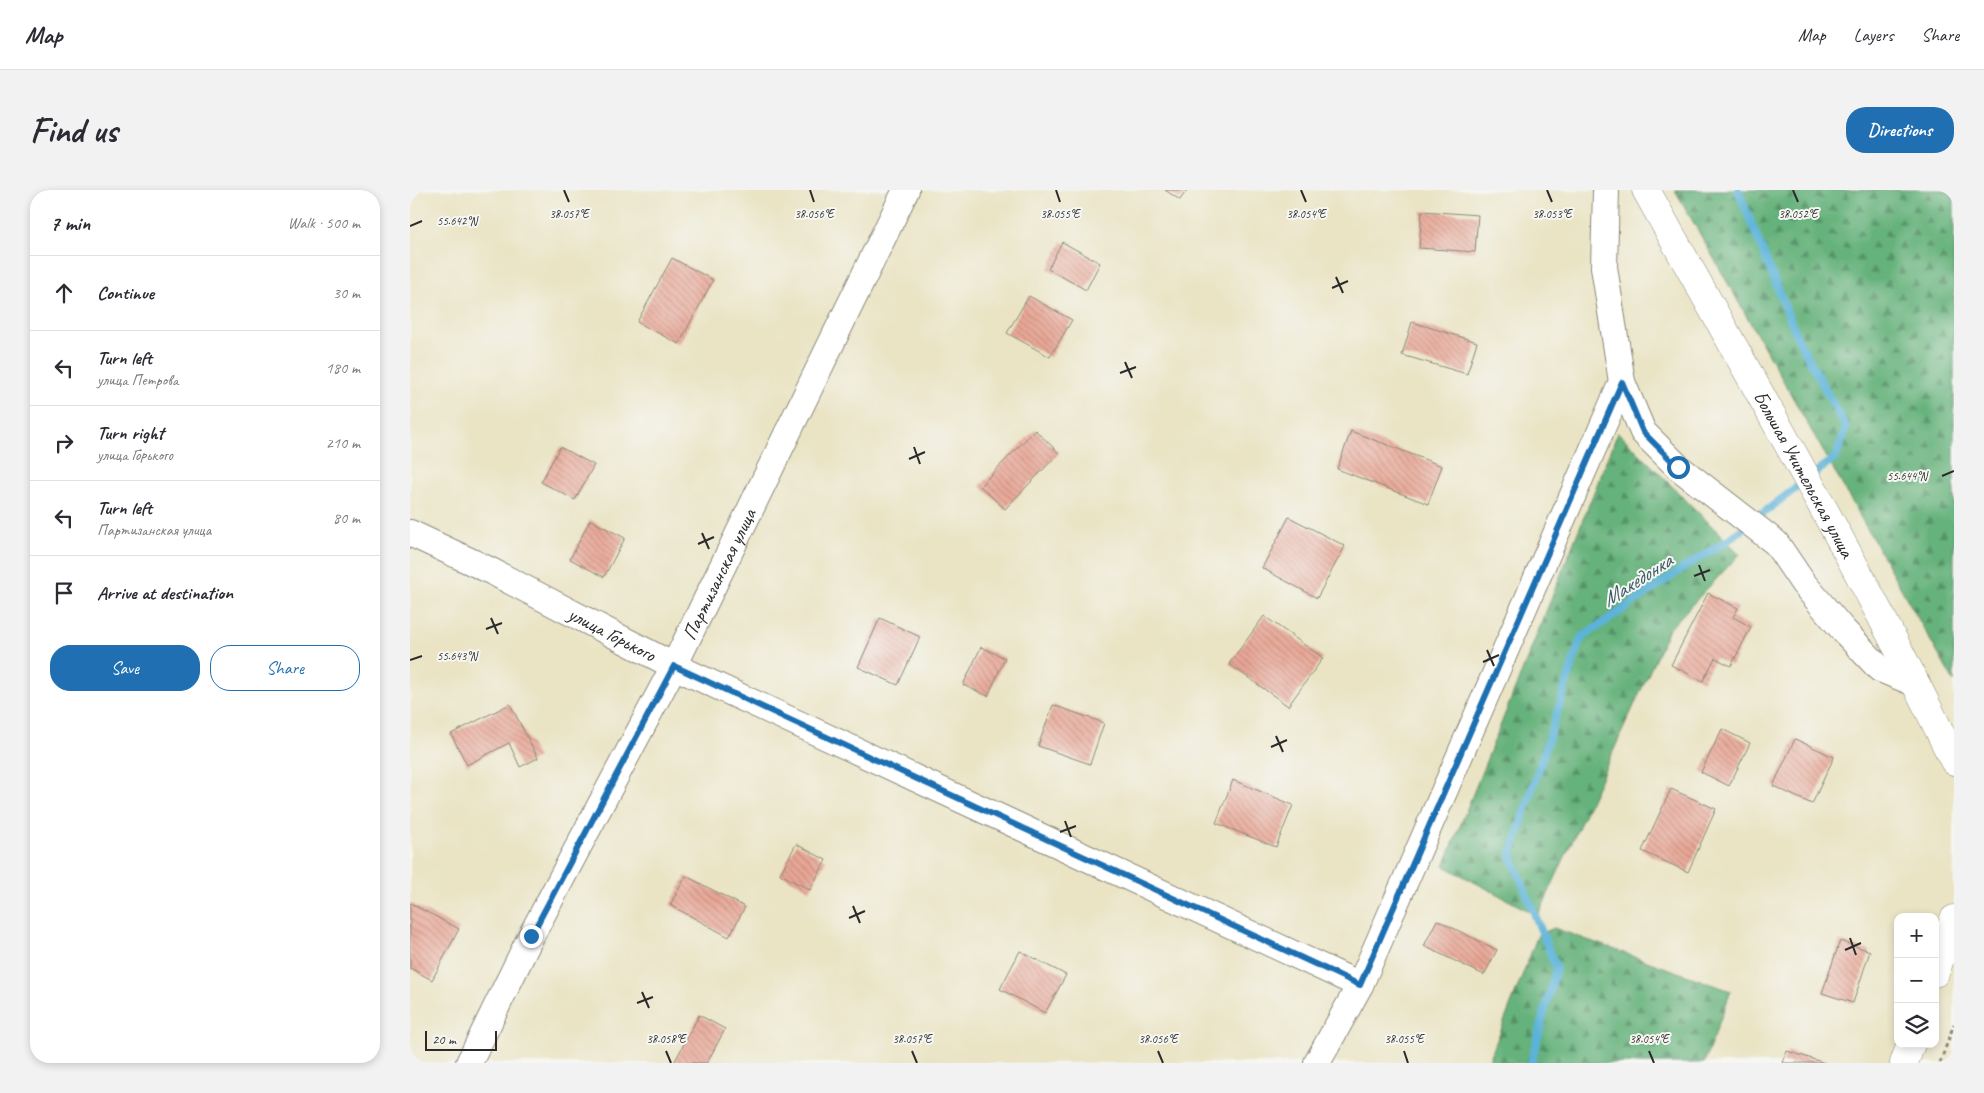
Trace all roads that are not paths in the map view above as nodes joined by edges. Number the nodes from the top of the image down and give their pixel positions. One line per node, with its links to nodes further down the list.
1 (906, 190): 6 (street, Партизанская улица)
2 (1606, 190): 4 (street)
3 (1646, 190): 7 (main road, Большая Учительская улица)
4 (1622, 382): 7 (street); 11 (street)
5 (410, 533): 6 (street, улица Горького)
6 (674, 666): 11 (street, улица Горького); 13 (street, Партизанская улица)
7 (1917, 684): 8 (main road, Большая Учительская улица)
8 (1954, 761)
9 (1954, 919): 10 (main road)
10 (1939, 962)
11 (1360, 985): 14 (street)
12 (1910, 1048): 15 (main road)
13 (469, 1063)
14 (1317, 1063)
15 (1904, 1063)

